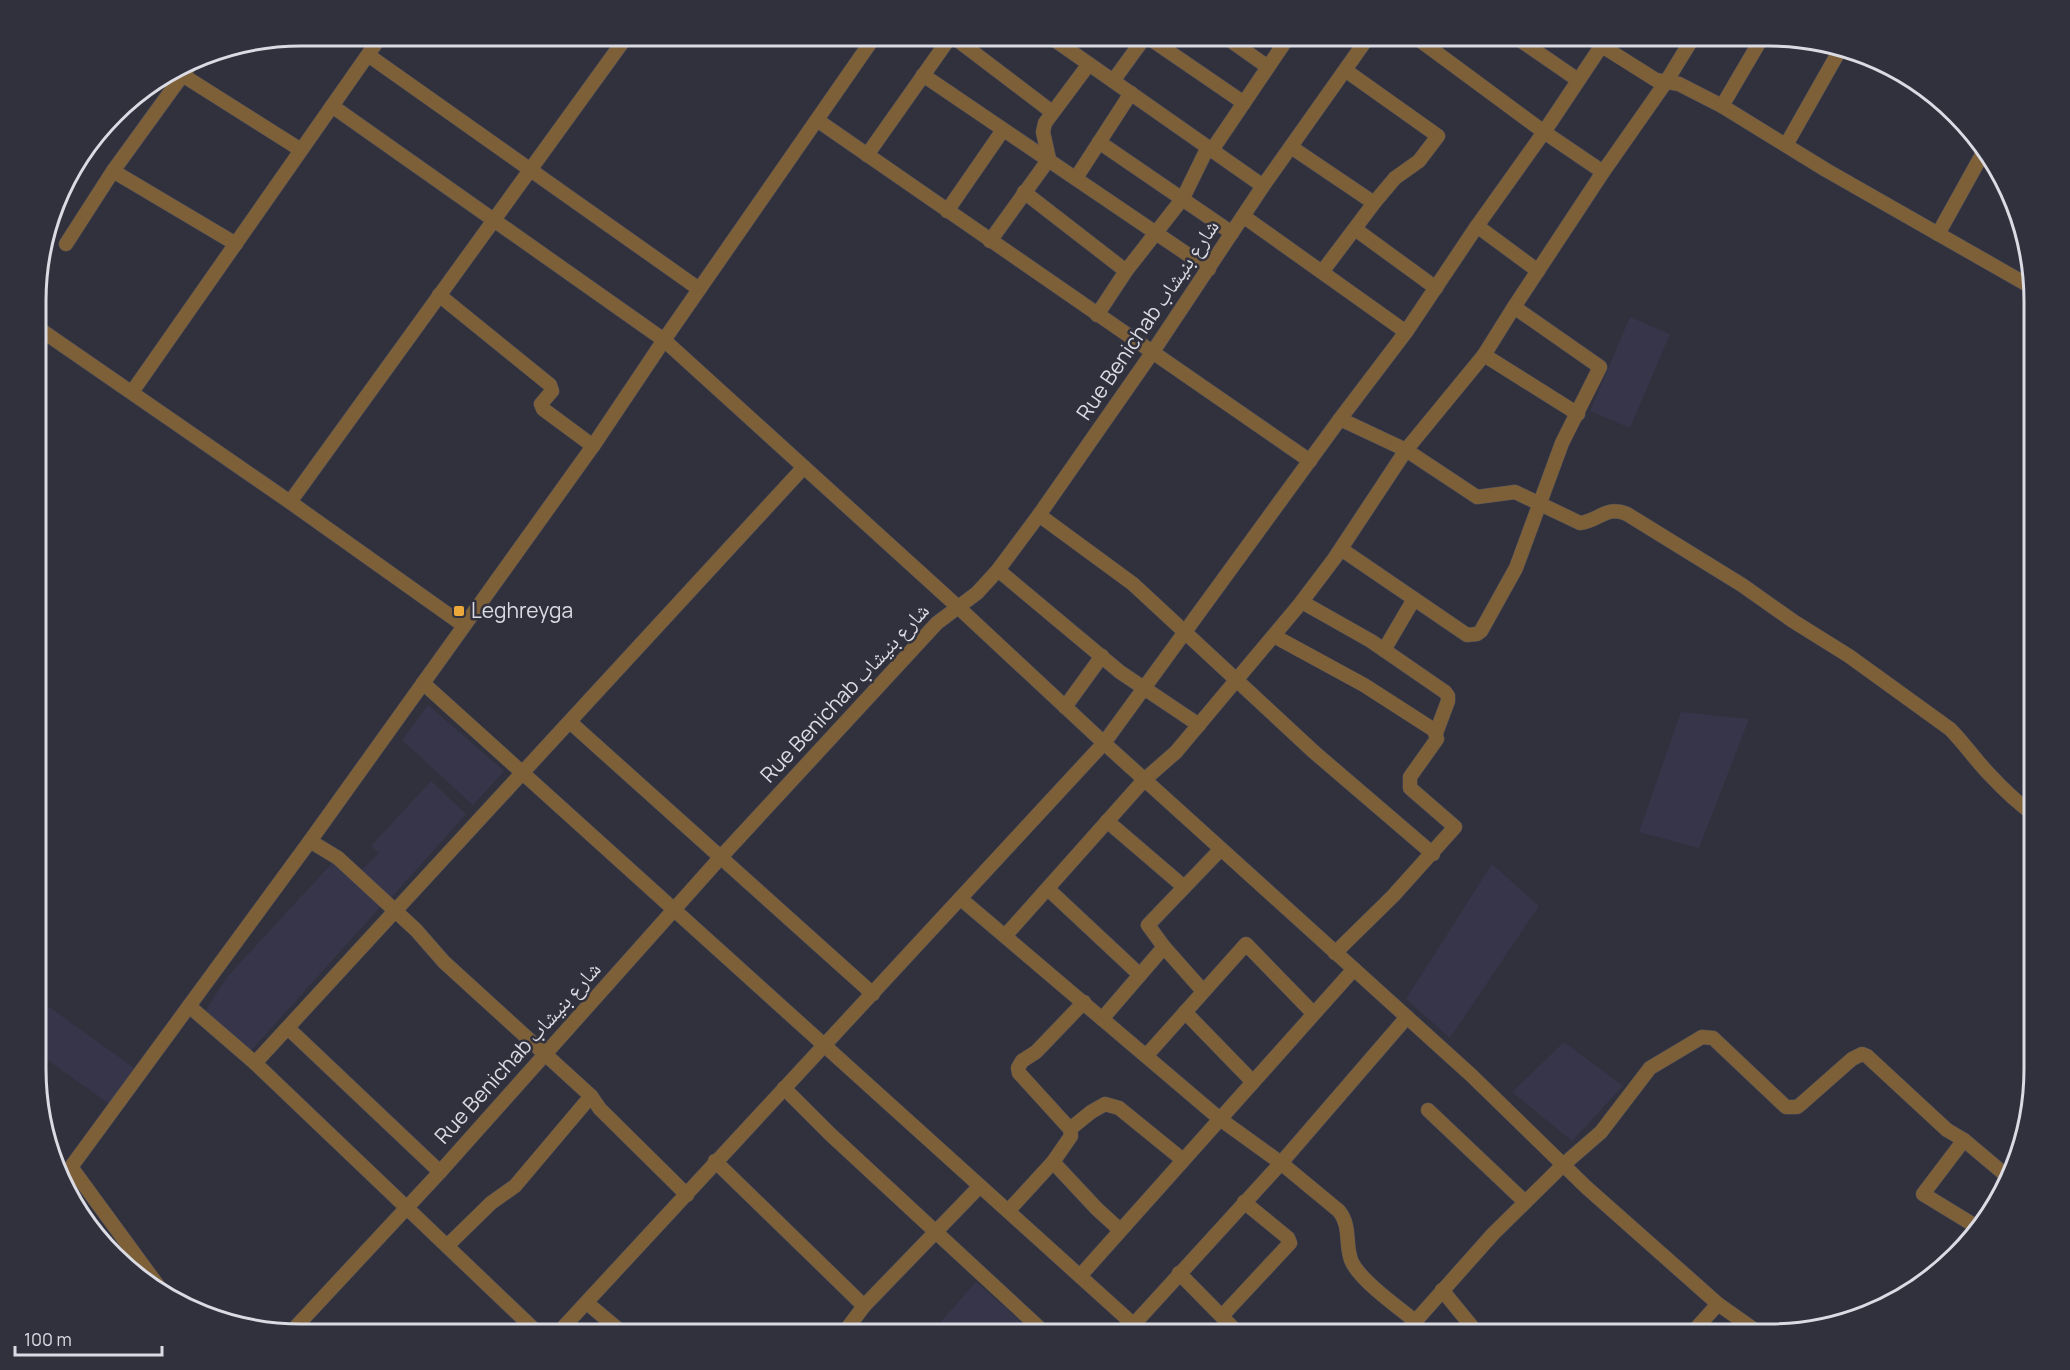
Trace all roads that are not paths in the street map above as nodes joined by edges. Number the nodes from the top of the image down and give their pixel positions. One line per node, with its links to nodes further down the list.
1 (374, 46): 18 (street)
2 (620, 46): 45 (street)
3 (868, 46): 34 (street)
4 (944, 46): 23 (street)
5 (964, 46): 33 (street)
6 (1072, 46): 20 (street)
7 (1139, 46): 27 (street)
8 (1172, 46): 30 (street)
9 (1238, 46): 21 (street)
10 (1282, 46): 21 (street)
11 (1362, 46): 22 (street, Rue Benichab شارع بنيشاب)
12 (1428, 46): 36 (street)
13 (1529, 46): 25 (street)
14 (1602, 46): 25 (street)
15 (1611, 46): 28 (street)
16 (1688, 46): 28 (street)
17 (1757, 46): 32 (street)
18 (368, 55): 31 (street); 45 (street)
19 (1837, 56): 38 (street)
20 (1089, 64): 27 (street); 33 (street)
21 (1268, 67): 30 (street)
22 (1345, 70): 39 (street, Rue Benichab شارع بنيشاب); 52 (street)
23 (923, 75): 35 (street); 42 (street)
24 (184, 76): 41 (street)
25 (1578, 80): 36 (street)
26 (173, 81): 46 (street)
27 (1113, 81): 29 (street)
28 (1666, 82): 32 (street); 47 (street)
29 (1131, 93): 37 (street); 40 (street)
30 (1244, 103): 40 (street)
31 (332, 106): 41 (street); 55 (street)
32 (1722, 106): 38 (street)
33 (1052, 112): 43 (street)
34 (817, 120): 42 (street); 70 (street)
35 (1003, 130): 43 (street); 53 (street)
36 (1544, 132): 47 (street); 56 (street)
37 (1099, 142): 48 (street); 51 (street)
38 (1786, 145): 60 (street)
39 (1291, 147): 49 (street, Rue Benichab شارع بنيشاب); 52 (street)
40 (1210, 149): 49 (street); 51 (street)
41 (302, 150): 63 (street)
42 (867, 155): 53 (street)
43 (1049, 159): 48 (street); 50 (street)
44 (1980, 159): 60 (street)
45 (531, 168): 55 (street); 70 (street)
46 (113, 171): 62 (street); 63 (street)
47 (1603, 172): 66 (street)
48 (1076, 178): 58 (street)
49 (1263, 186): 54 (street, Rue Benichab شارع بنيشاب)
50 (1024, 192): 61 (street); 65 (street)
51 (1183, 198): 58 (street); 59 (street)
52 (1374, 204): 57 (street)
53 (947, 211): 61 (street)
54 (1243, 216): 59 (street, Rue Benichab شارع بنيشاب); 67 (street)
55 (493, 220): 71 (street); 76 (street)
56 (1478, 226): 66 (street); 69 (street)
57 (1354, 229): 67 (street); 69 (street)
58 (1156, 233): 64 (street); 65 (street)
59 (1232, 233): 64 (street, Rue Benichab شارع بنيشاب)
60 (1938, 234): 68 (street)
61 (990, 241): 73 (street)
62 (66, 244)
63 (236, 244): 79 (street)
64 (1209, 269): 77 (street, Rue Benichab شارع بنيشاب)
65 (1126, 271): 73 (street)
66 (1538, 271): 72 (street)
67 (1322, 272): 74 (street)
68 (2023, 282)
69 (1436, 288): 74 (street)
70 (699, 289): 76 (street)
71 (439, 296): 82 (street); 86 (street)
72 (1514, 307): 78 (street); 80 (street)
73 (1097, 315): 77 (street)
74 (1406, 332): 81 (street)
75 (46, 333): 79 (street)
76 (664, 340): 82 (street); 85 (street)
77 (1152, 353): 84 (street); 88 (street, Rue Benichab شارع بنيشاب)
78 (1484, 355): 80 (street); 83 (street)
79 (132, 392): 86 (street)
80 (1578, 414): 87 (street)
81 (1340, 419): 83 (street); 84 (street)
82 (593, 446): 94 (street)
83 (1406, 450): 87 (street); 89 (street)
84 (1310, 461): 95 (street)
85 (804, 467): 93 (street); 103 (street)
86 (290, 502): 94 (street)
87 (1539, 504): 91 (street); 109 (street)
88 (1039, 515): 90 (street, Rue Benichab شارع بنيشاب); 95 (street)
89 (1341, 549): 91 (street); 92 (street)
90 (998, 570): 93 (street, Rue Benichab شارع بنيشاب); 98 (street)
91 (1414, 599): 97 (street)
92 (1302, 602): 96 (street); 97 (street)
93 (958, 607): 102 (street); 114 (street, Rue Benichab شارع بنيشاب)
94 (463, 625): 100 (street)
95 (1184, 631): 99 (street); 101 (street)
96 (1274, 636): 99 (street); 105 (street)
97 (1384, 650): 105 (street)
98 (1102, 656): 101 (street); 102 (street)
99 (1236, 681): 104 (street); 113 (street)
100 (423, 683): 107 (street); 111 (street)
101 (1143, 687): 104 (street); 106 (street)
102 (1065, 706): 106 (street)
103 (570, 722): 107 (street); 114 (street)
104 (1199, 725): 108 (street)
105 (1436, 733): 113 (street)
106 (1104, 743): 108 (street); 117 (street)
107 (523, 773): 118 (street); 119 (street)
108 (1144, 780): 110 (street); 112 (street)
109 (2024, 807)
110 (1107, 821): 115 (street); 116 (street)
111 (310, 841): 119 (street); 128 (street)
112 (1221, 849): 115 (street); 122 (street)
113 (1433, 854): 122 (street)
114 (720, 858): 118 (street, Rue Benichab شارع بنيشاب); 126 (street)
115 (1184, 887): 121 (street)
116 (1048, 889): 120 (street); 124 (street)
117 (961, 898): 120 (street); 126 (street)
118 (674, 910): 134 (street); 135 (street, Rue Benichab شارع بنيشاب)
119 (394, 912): 133 (street); 135 (street)
120 (1005, 936): 127 (street)
121 (1164, 947): 124 (street); 125 (street)
122 (1335, 953): 123 (street)
123 (1354, 969): 130 (street); 131 (street)
124 (1140, 975): 132 (street)
125 (1203, 991): 129 (street); 130 (street)
126 (873, 994): 134 (street)
127 (1084, 1002): 132 (street); 143 (street)
128 (189, 1006): 137 (street); 162 (street)
129 (1185, 1012): 136 (street); 138 (street)
130 (1313, 1013): 138 (street)
131 (1407, 1017): 148 (street); 149 (street)
132 (1102, 1019): 136 (street)
133 (289, 1029): 137 (street); 150 (street)
134 (825, 1046): 139 (street); 152 (street)
135 (545, 1054): 140 (street); 150 (street, Rue Benichab شارع بنيشاب)
136 (1146, 1056): 142 (street)
137 (255, 1064): 156 (street)
138 (1252, 1082): 142 (street)
139 (784, 1088): 146 (street); 160 (street)
140 (591, 1096): 153 (street); 161 (street)
141 (1428, 1110): 155 (street)
142 (1220, 1119): 145 (street); 148 (street)
143 (1070, 1128): 145 (street); 147 (street)
144 (1964, 1140): 149 (street); 151 (street); 158 (street)
145 (1183, 1160): 159 (street)
146 (715, 1161): 153 (street); 168 (street)
147 (1053, 1162): 157 (street); 159 (street)
148 (1281, 1163): 154 (street); 170 (street)
149 (1563, 1166): 155 (street); 167 (street)
150 (440, 1172): 156 (street, Rue Benichab شارع بنيشاب)
151 (2001, 1172)
152 (980, 1186): 157 (street); 160 (street)
153 (687, 1195): 166 (street)
154 (1244, 1202): 163 (street); 169 (street)
155 (1526, 1202): 165 (street)
156 (406, 1208): 161 (street); 171 (street, Rue Benichab شارع بنيشاب)
157 (1008, 1211): 164 (street)
158 (1971, 1224)
159 (1120, 1230): 164 (street)
160 (935, 1231): 168 (street); 176 (street)
161 (447, 1246): 172 (street)
162 (148, 1272)
163 (1179, 1273): 169 (street); 178 (street)
164 (1080, 1276): 177 (street)
165 (1442, 1290): 170 (street); 181 (street)
166 (587, 1304): 173 (street); 174 (street)
167 (1718, 1304): 182 (street); 183 (street)
168 (864, 1306): 175 (street)
169 (1222, 1316): 179 (street)
170 (1415, 1321): 180 (street)
171 (299, 1324)
172 (529, 1324)
173 (567, 1324)
174 (612, 1324)
175 (852, 1324)
176 (1035, 1324)
177 (1124, 1324)
178 (1133, 1324)
179 (1230, 1324)
180 (1412, 1324)
181 (1470, 1324)
182 (1701, 1324)
183 (1745, 1324)

